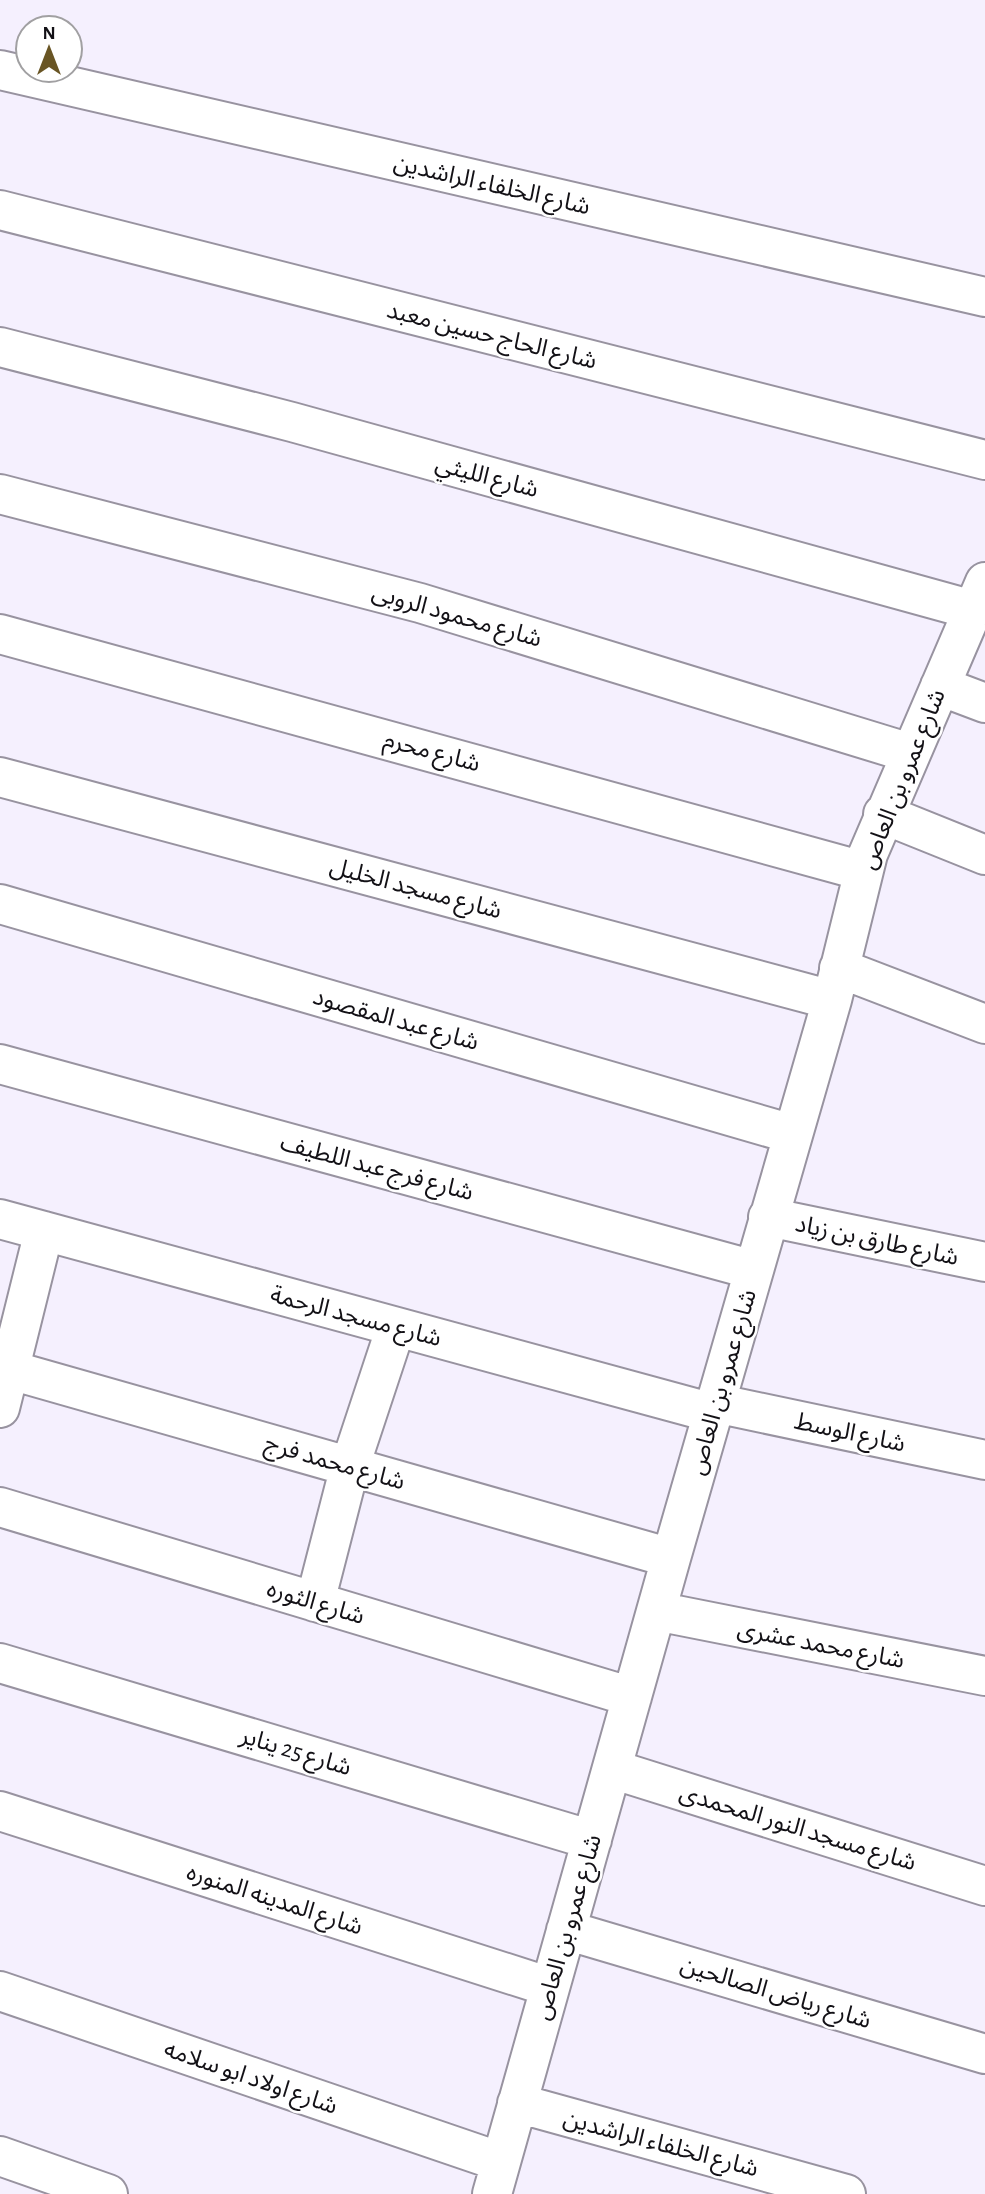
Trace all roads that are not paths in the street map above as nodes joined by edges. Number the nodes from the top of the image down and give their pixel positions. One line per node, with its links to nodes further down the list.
1 (0, 70): 3 (street, شارع الخلفاء الراشدين)
2 (0, 210): 5 (street, شارع الحاج حسين معبد)
3 (985, 297)
4 (0, 347): 7 (street, شارع الليثي)
5 (985, 460)
6 (0, 494): 11 (street, شارع محمود الروبى)
7 (979, 596): 9 (street, شارع عمرو بن العاص)
8 (0, 634): 15 (street, شارع محرم)
9 (940, 686): 10 (street); 11 (street, شارع عمرو بن العاص)
10 (985, 703)
11 (910, 754): 13 (street, شارع عمرو بن العاص)
12 (0, 777): 17 (street, شارع مسجد الخليل)
13 (883, 814): 14 (street); 15 (street, شارع عمرو بن العاص)
14 (985, 855)
15 (863, 871): 17 (street, شارع عمرو بن العاص)
16 (0, 904): 20 (street, شارع عبد المقصود)
17 (835, 984): 18 (street, شارع مسجد الخليل); 20 (street, شارع عمرو بن العاص)
18 (985, 1024)
19 (0, 1064): 25 (street, شارع فرج عبد اللطيف)
20 (793, 1134): 21 (street, شارع عمرو بن العاص)
21 (768, 1217): 24 (street, شارع طارق بن زياد); 25 (street, شارع عمرو بن العاص)
22 (0, 1219): 23 (street, شارع مسجد الرحمة)
23 (44, 1231): 26 (street, شارع مسجد الرحمة); 27 (street)
24 (985, 1262)
25 (754, 1270): 29 (street, شارع عمرو بن العاص)
26 (396, 1327): 29 (street, شارع مسجد الرحمة); 31 (street)
27 (5, 1368): 28 (street); 31 (street, شارع محمد فرج)
28 (0, 1408)
29 (714, 1408): 30 (street, شارع الوسط); 33 (street, شارع عمرو بن العاص)
30 (985, 1460)
31 (349, 1466): 33 (street, شارع محمد فرج); 34 (street)
32 (0, 1507): 34 (street, شارع الثوره)
33 (671, 1558): 35 (street, شارع عمرو بن العاص)
34 (315, 1602): 38 (street, شارع الثوره)
35 (656, 1611): 37 (street, شارع محمد عشرى); 38 (street, شارع عمرو بن العاص)
36 (0, 1663): 41 (street, شارع 25 يناير)
37 (985, 1676)
38 (632, 1697): 39 (street, شارع عمرو بن العاص)
39 (612, 1769): 41 (street, شارع عمرو بن العاص); 42 (street, شارع مسجد النور المحمدى)
40 (0, 1811): 44 (street, شارع المدينه المنوره)
41 (592, 1840): 43 (street, شارع عمرو بن العاص)
42 (985, 1886)
43 (566, 1930): 44 (street, شارع عمرو بن العاص); 46 (street, شارع رياض الصالحين)
44 (550, 1987): 47 (street, شارع عمرو بن العاص)
45 (0, 1991): 49 (street, شارع اولاد ابو سلامه)
46 (985, 2054)
47 (517, 2103): 49 (street, شارع عمرو بن العاص); 51 (street, شارع الخلفاء الراشدين)
48 (0, 2156): 50 (street)
49 (497, 2178)
50 (108, 2194)
51 (846, 2194)

